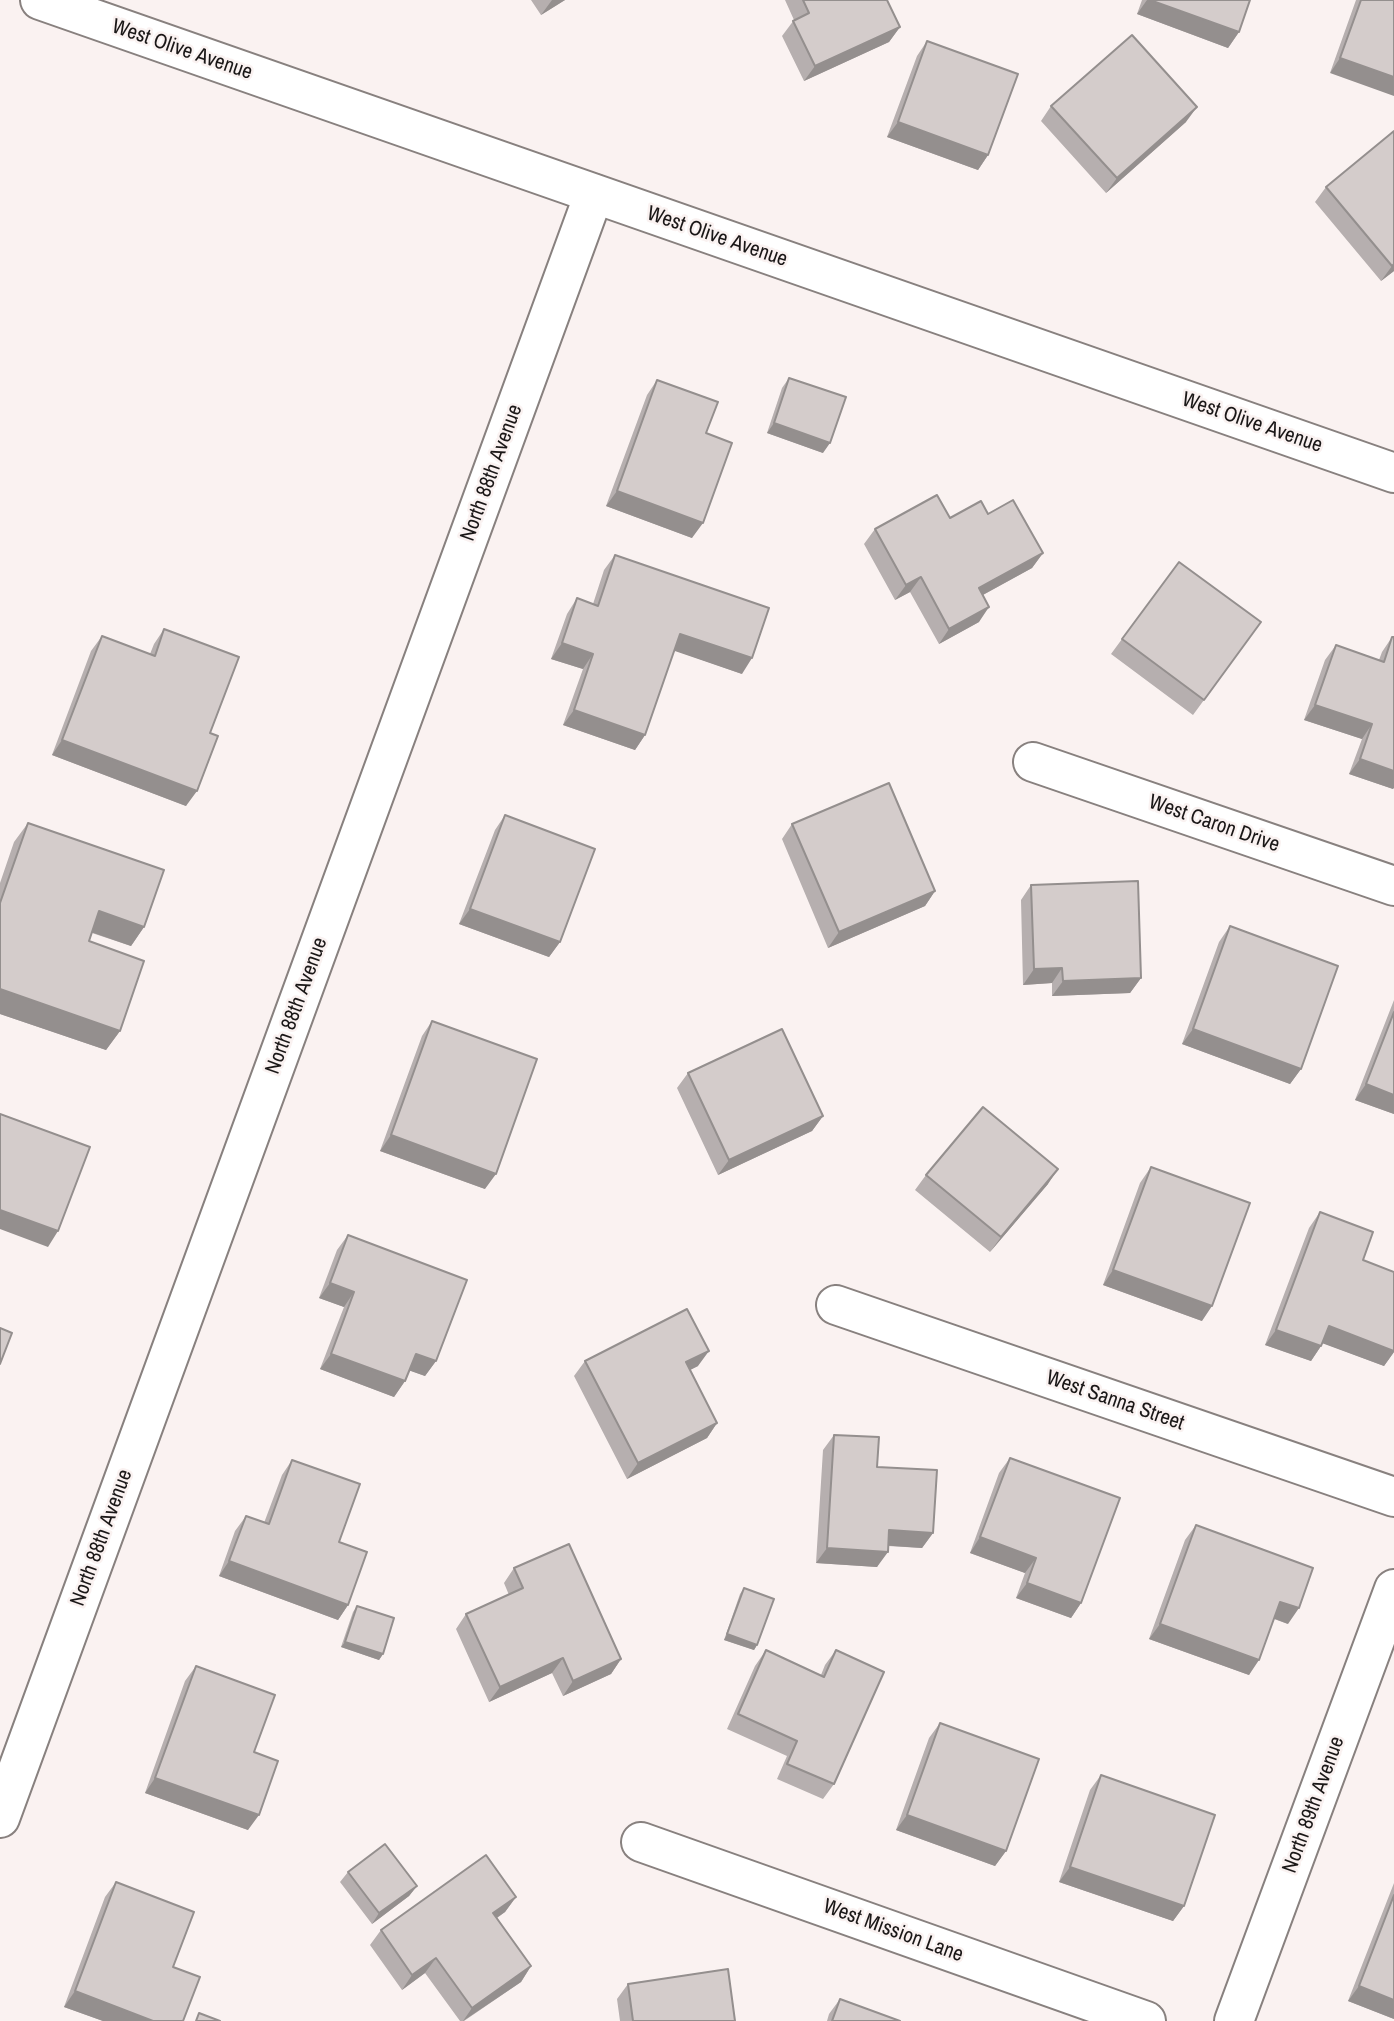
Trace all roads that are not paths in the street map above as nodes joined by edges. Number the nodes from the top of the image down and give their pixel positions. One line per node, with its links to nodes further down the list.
1 (40, 0): 2 (street, West Olive Avenue)
2 (594, 194): 3 (street, West Olive Avenue); 9 (street, North 88th Avenue)
3 (1394, 472)
4 (1033, 762): 5 (street, West Caron Drive)
5 (1394, 886)
6 (836, 1306): 7 (street, West Sanna Street)
7 (1394, 1497)
8 (1394, 1589): 12 (street, North 89th Avenue)
9 (0, 1818)
10 (641, 1842): 11 (street, West Mission Lane)
11 (1146, 2021)
12 (1234, 2021)

